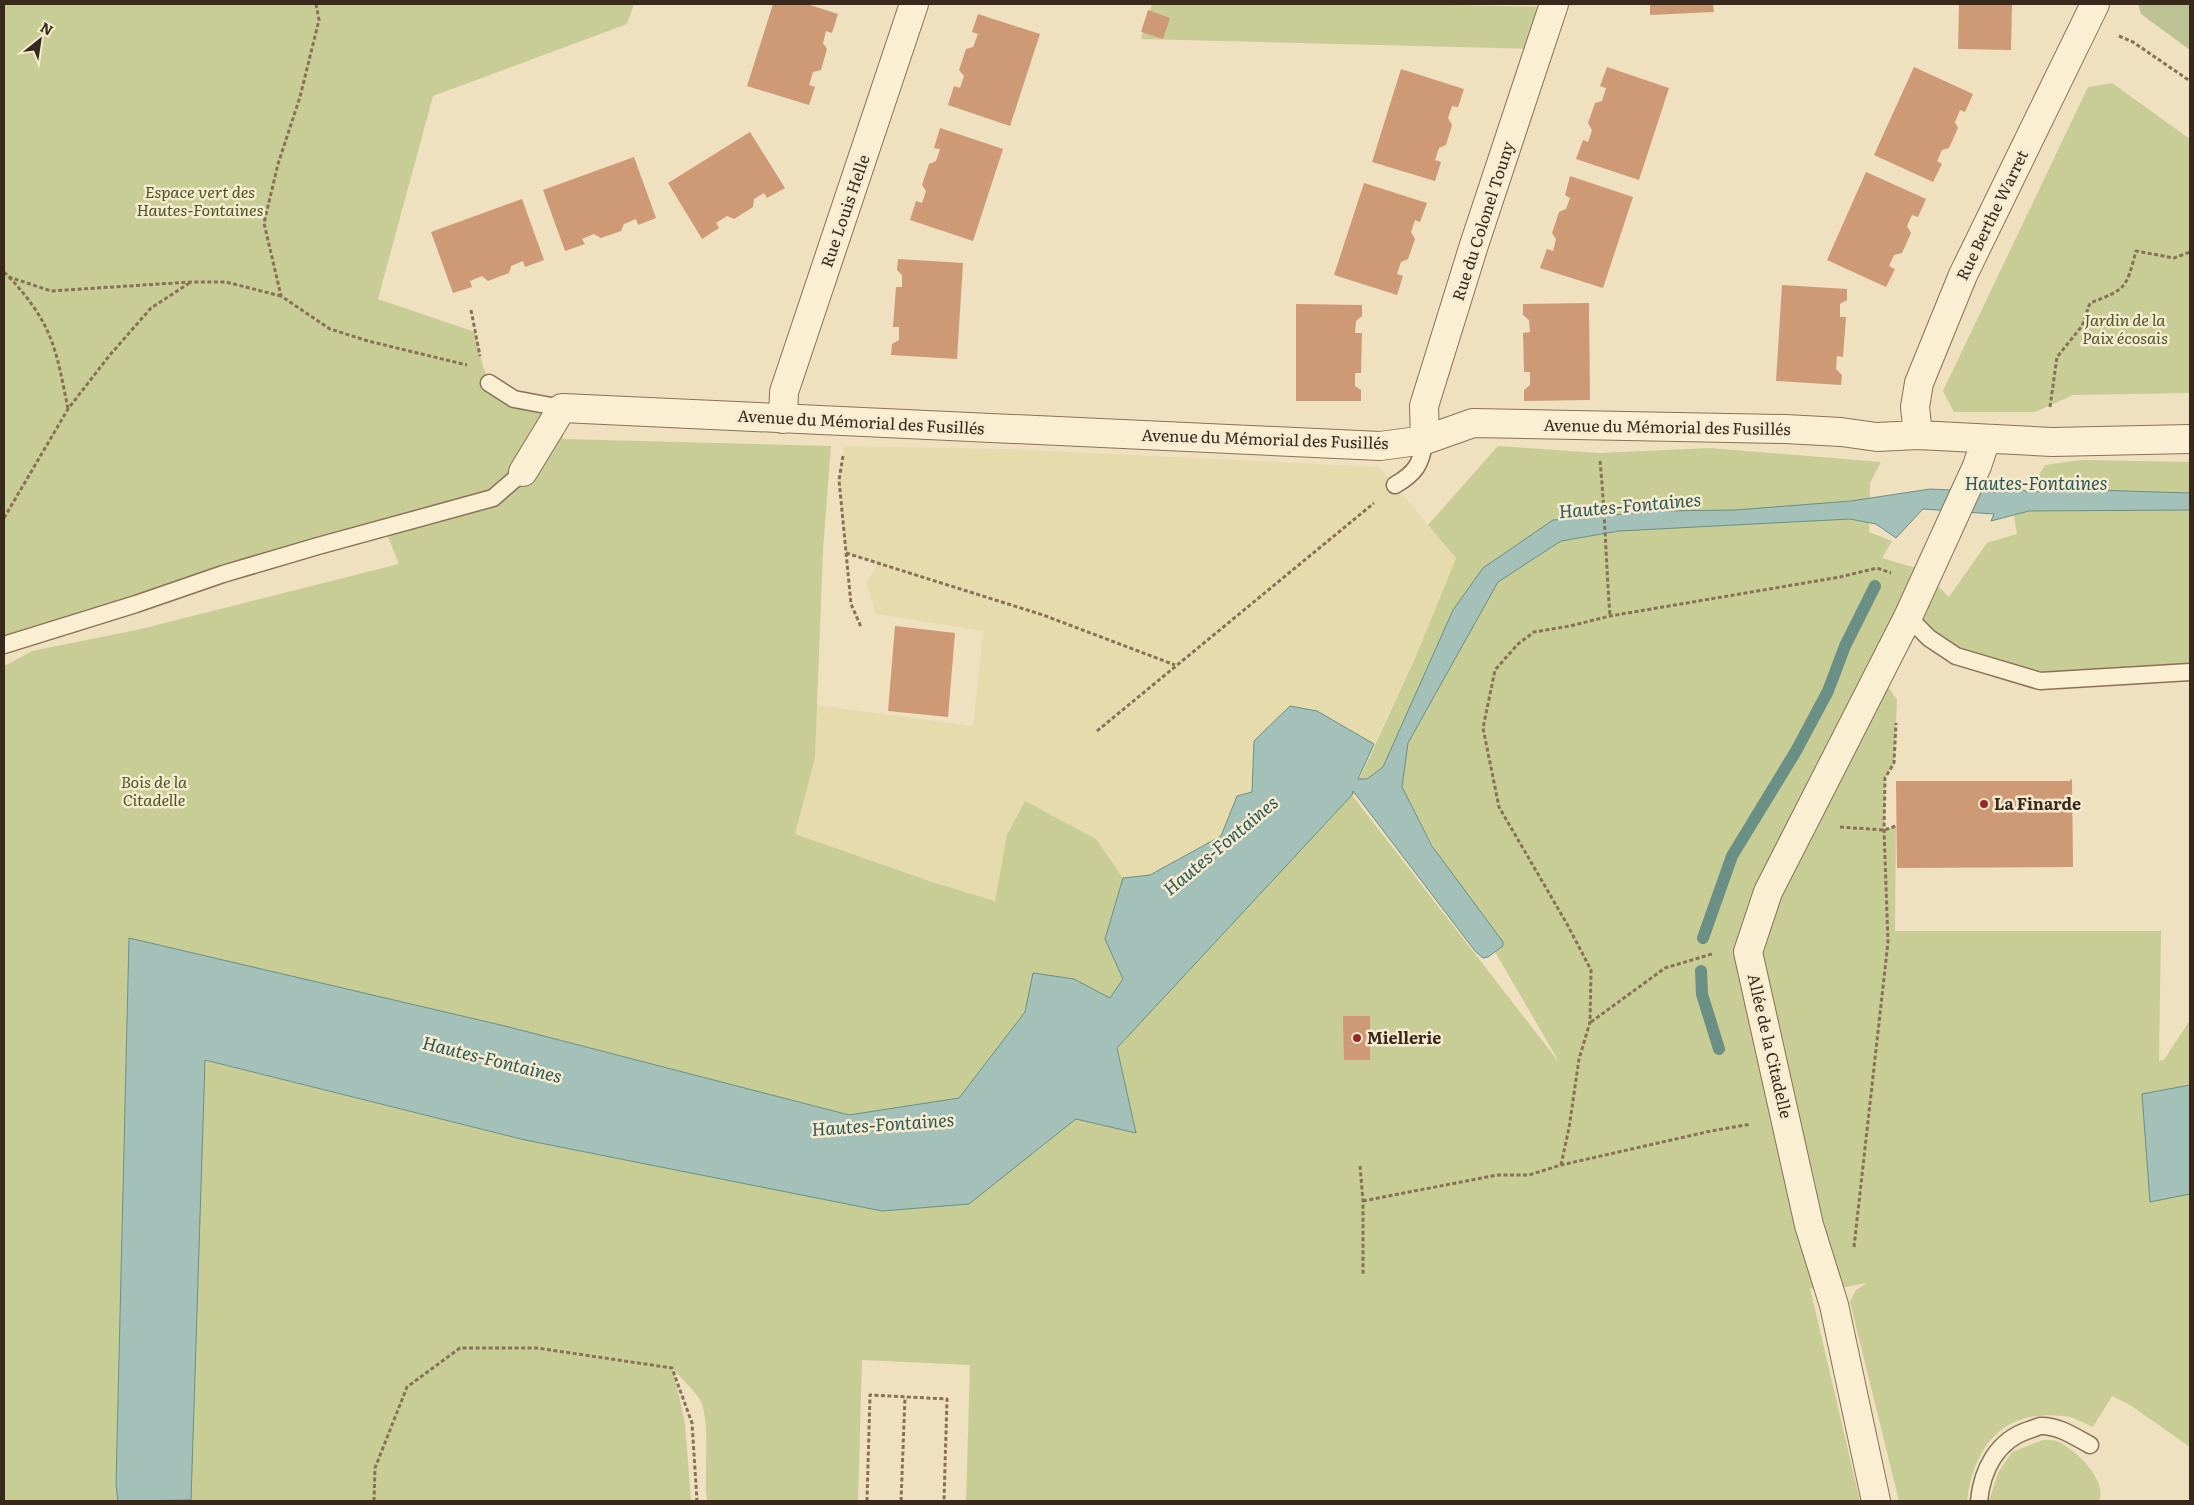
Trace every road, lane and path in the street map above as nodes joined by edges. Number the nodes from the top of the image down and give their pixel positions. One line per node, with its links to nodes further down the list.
1 (316, 4): 11 (path)
2 (914, 4): 16 (street, Rue Louis Helle)
3 (1554, 4): 21 (street, Rue du Colonel Touny)
4 (2096, 4): 18 (street, Rue Berthe Warret)
5 (2133, 42): 6 (path)
6 (2190, 81)
7 (2190, 252): 22 (path)
8 (4, 272): 9 (path)
9 (9, 277): 10 (path); 15 (path)
10 (192, 282): 11 (path); 15 (path)
11 (281, 296): 13 (path)
12 (471, 310): 13 (path)
13 (489, 383): 14 (lane)
14 (562, 408): 16 (street, Avenue du Mémorial des Fusillés); 24 (street)
15 (68, 409): 26 (path)
16 (783, 419): 17 (street, Avenue du Mémorial des Fusillés)
17 (846, 422): 21 (street, Avenue du Mémorial des Fusillés); 27 (path)
18 (1918, 435): 19 (street, Avenue du Mémorial des Fusillés); 21 (street, Avenue du Mémorial des Fusillés)
19 (1986, 439): 22 (street, Avenue du Mémorial des Fusillés); 28 (street, Allée de la Citadelle)
20 (2190, 439): 22 (street, Avenue du Mémorial des Fusillés)
21 (1425, 440): 25 (lane)
22 (2052, 442)
23 (1599, 452): 29 (path)
24 (523, 472): 32 (lane)
25 (1396, 485): 33 (path)
26 (4, 518)
27 (846, 554): 31 (path); 33 (path)
28 (1922, 583): 29 (path); 30 (street, Allée de la Citadelle)
29 (1610, 616): 41 (path)
30 (1908, 617): 34 (lane); 35 (street, Allée de la Citadelle)
31 (861, 627)
32 (4, 645)
33 (1175, 665): 36 (path)
34 (2190, 672)
35 (1879, 673): 37 (street, Allée de la Citadelle); 39 (path)
36 (1097, 731)
37 (1803, 825): 39 (path); 40 (street, Allée de la Citadelle)
38 (1896, 826): 39 (path)
39 (1884, 830): 46 (path)
40 (1748, 952): 41 (path); 42 (street, Allée de la Citadelle)
41 (1590, 1022): 43 (path)
42 (1786, 1118): 43 (path); 55 (street, Allée de la Citadelle)
43 (1561, 1165): 45 (path)
44 (1360, 1166): 45 (path)
45 (1363, 1201): 47 (path)
46 (1854, 1252)
47 (1364, 1275)
48 (905, 1397): 52 (path); 53 (path); 54 (path)
49 (2090, 1445): 56 (lane)
50 (374, 1501): 51 (path)
51 (698, 1501)
52 (867, 1501)
53 (901, 1501)
54 (944, 1501)
55 (1876, 1501)
56 (1980, 1501)

